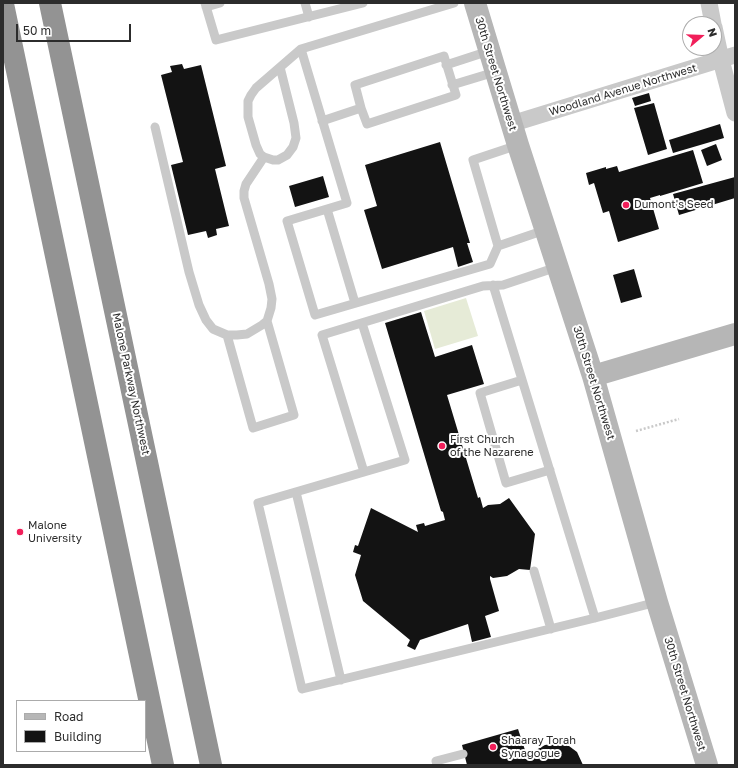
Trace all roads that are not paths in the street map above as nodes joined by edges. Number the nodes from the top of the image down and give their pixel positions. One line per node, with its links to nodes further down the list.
1 (50, 3): 49 (highway, Malone Parkway Northwest)
2 (220, 3): 9 (lane)
3 (305, 3): 11 (lane)
4 (363, 3): 11 (lane)
5 (454, 3): 13 (lane)
6 (475, 3): 14 (main road, 30th Street Northwest)
7 (709, 3): 10 (street)
8 (3, 4): 48 (highway)
9 (206, 5): 11 (lane)
10 (712, 16)
11 (309, 17)
12 (722, 43): 15 (street)
13 (301, 49): 17 (lane); 22 (lane)
14 (489, 51): 16 (lane); 18 (main road, 30th Street Northwest)
15 (728, 57): 21 (street); 23 (street, Woodland Avenue Northwest)
16 (446, 65): 19 (lane); 20 (lane)
17 (280, 67): 26 (lane); 26 (lane)
18 (495, 72): 19 (lane); 23 (main road, 30th Street Northwest)
19 (452, 85): 20 (lane)
20 (362, 108): 22 (lane)
21 (735, 113)
22 (322, 121): 27 (lane)
23 (511, 124): 25 (main road, 30th Street Northwest)
24 (154, 127): 36 (lane)
25 (518, 146): 28 (main road, 30th Street Northwest); 29 (lane)
26 (264, 157): 33 (lane)
27 (327, 209): 32 (lane); 32 (lane)
28 (546, 230): 29 (lane); 30 (main road, 30th Street Northwest)
29 (498, 246): 32 (lane)
30 (558, 267): 31 (lane); 37 (main road, 30th Street Northwest)
31 (493, 285): 34 (lane); 38 (lane)
32 (355, 303)
33 (267, 321): 36 (lane); 36 (lane)
34 (362, 323): 40 (lane); 40 (lane)
35 (735, 334): 37 (main road)
36 (227, 335)
37 (593, 376): 43 (main road, 30th Street Northwest)
38 (522, 380): 39 (lane); 39 (lane)
39 (550, 470): 44 (lane)
40 (364, 472): 41 (lane)
41 (296, 492): 46 (lane); 46 (lane)
42 (534, 571): 45 (lane)
43 (657, 602): 44 (lane); 51 (main road, 30th Street Northwest)
44 (595, 618): 45 (lane)
45 (551, 629): 46 (lane)
46 (341, 680)
47 (463, 754): 50 (lane)
48 (163, 765)
49 (211, 765)
50 (437, 765)
51 (707, 765)

